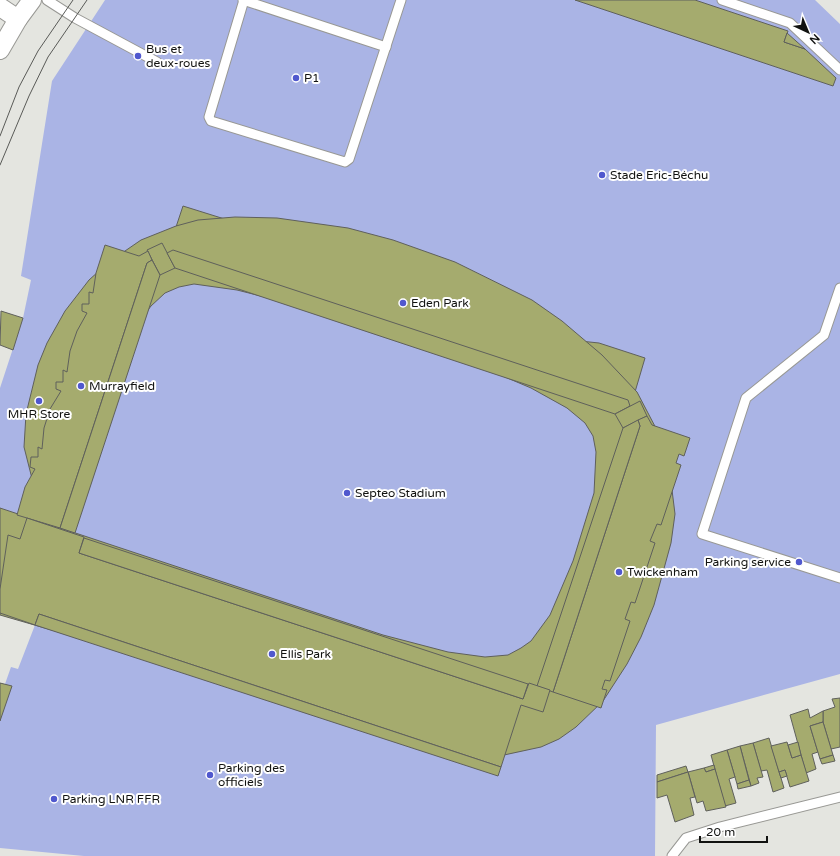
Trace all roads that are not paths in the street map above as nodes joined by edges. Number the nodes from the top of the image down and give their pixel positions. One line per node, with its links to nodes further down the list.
1 (32, 0): 7 (street)
2 (47, 0): 10 (lane)
3 (243, 0): 8 (lane); 8 (lane)
4 (402, 0): 8 (lane)
5 (722, 0): 11 (lane)
6 (0, 7): 7 (street)
7 (18, 19): 9 (street)
8 (386, 47)
9 (0, 50)
10 (157, 62)
11 (840, 70)
12 (840, 288): 13 (lane)
13 (840, 578)
14 (840, 797): 15 (lane)
15 (672, 856)

